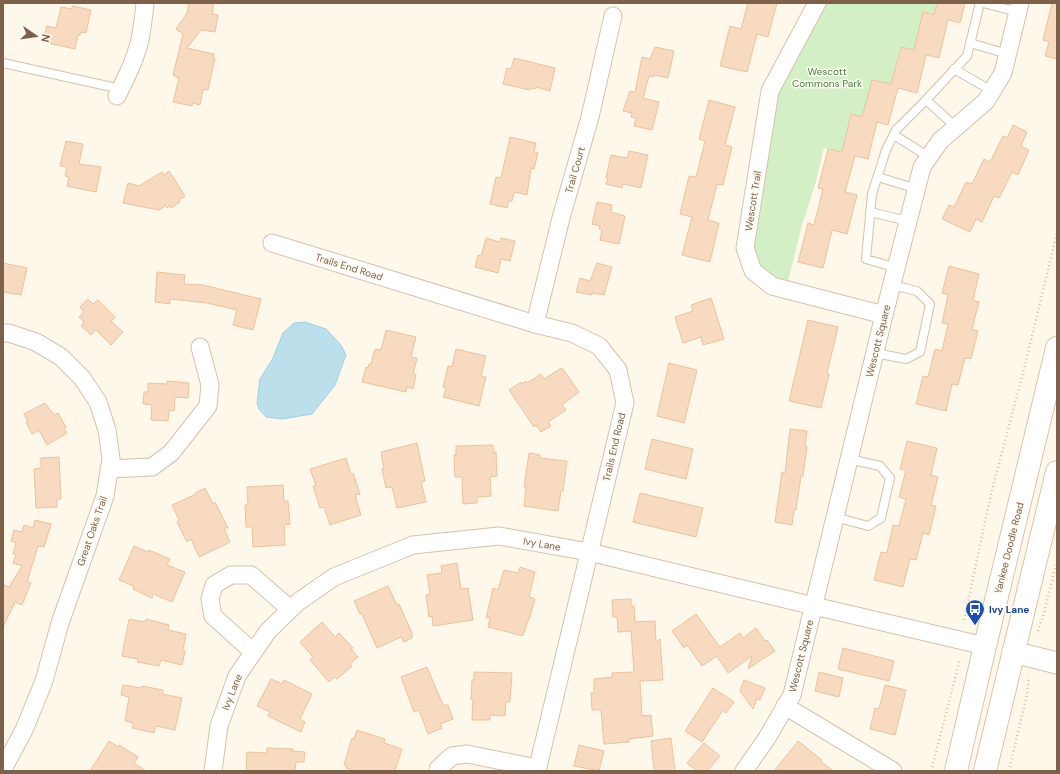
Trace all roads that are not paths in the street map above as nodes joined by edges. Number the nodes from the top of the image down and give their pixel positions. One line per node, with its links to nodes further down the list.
1 (145, 3): 12 (street)
2 (817, 3): 24 (street, Wescott Trail)
3 (980, 3): 7 (lane)
4 (983, 3): 5 (lane)
5 (1019, 7): 8 (street, Wescott Square)
6 (613, 16): 25 (street, Trail Court)
7 (970, 43): 8 (lane); 10 (lane)
8 (1008, 54): 11 (street, Wescott Square)
9 (3, 63): 12 (lane)
10 (954, 69): 11 (lane); 13 (lane)
11 (992, 91): 14 (street, Wescott Square)
12 (119, 92)
13 (926, 100): 14 (lane); 15 (lane)
14 (956, 127): 16 (street, Wescott Square)
15 (894, 135): 16 (lane); 17 (lane)
16 (929, 157): 18 (street, Wescott Square)
17 (878, 177): 18 (lane); 19 (lane)
18 (917, 189): 20 (street, Wescott Square)
19 (870, 212): 20 (lane); 22 (lane)
20 (908, 221): 22 (street, Wescott Square)
21 (272, 243): 25 (street, Trails End Road)
22 (896, 268): 23 (street, Wescott Square)
23 (892, 286): 24 (street, Wescott Square); 29 (lane)
24 (884, 315): 29 (street, Wescott Square)
25 (535, 324): 35 (street, Trails End Road)
26 (3, 333): 32 (street, Great Oaks Trail)
27 (200, 347): 32 (street)
28 (1057, 348): 30 (main road, Yankee Doodle Road)
29 (875, 353): 31 (street, Wescott Square)
30 (1050, 376): 38 (main road, Yankee Doodle Road); 40 (main road)
31 (849, 459): 34 (street, Wescott Square); 34 (lane)
32 (109, 468): 43 (street, Great Oaks Trail)
33 (1057, 472): 40 (main road)
34 (836, 517): 36 (street, Wescott Square)
35 (589, 552): 36 (street, Ivy Lane); 37 (street, Ivy Lane); 44 (street, Trails End Road)
36 (814, 606): 38 (street, Ivy Lane); 42 (street, Wescott Square)
37 (290, 609): 39 (street, Ivy Lane); 39 (street)
38 (985, 646): 49 (main road, Yankee Doodle Road); 50 (main road)
39 (253, 652): 45 (street, Ivy Lane)
40 (1013, 652): 41 (street); 51 (main road)
41 (1057, 663)
42 (785, 706): 47 (street, Wescott Square); 48 (street)
43 (3, 769)
44 (537, 770): 46 (street)
45 (213, 771)
46 (438, 771)
47 (744, 771)
48 (893, 771)
49 (956, 771)
50 (975, 771)
51 (985, 771)

